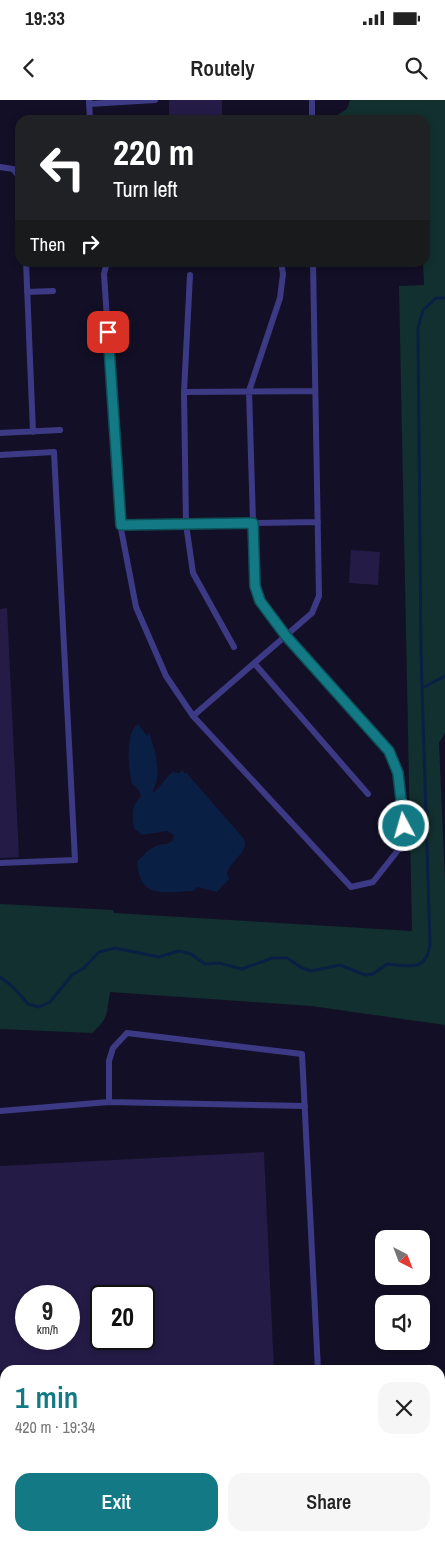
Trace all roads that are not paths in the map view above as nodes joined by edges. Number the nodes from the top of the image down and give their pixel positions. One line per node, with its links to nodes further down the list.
1 (155, 100): 3 (lane)
2 (312, 100): 5 (lane)
3 (89, 102): 4 (lane)
4 (90, 115)
5 (312, 115)
6 (0, 167): 7 (lane)
7 (15, 172)
8 (26, 267): 14 (lane)
9 (106, 267): 25 (lane)
10 (281, 267): 15 (lane)
11 (313, 267): 16 (lane)
12 (190, 275): 17 (lane)
13 (53, 291): 14 (lane)
14 (27, 292): 19 (lane)
15 (249, 391): 16 (lane); 17 (lane); 23 (lane)
16 (314, 391): 22 (lane)
17 (184, 392): 24 (lane)
18 (60, 430): 19 (lane)
19 (33, 432): 20 (lane)
20 (0, 433)
21 (0, 455): 31 (lane)
22 (318, 522): 23 (lane); 26 (lane)
23 (253, 523): 24 (lane); 26 (lane)
24 (186, 524): 25 (lane); 27 (lane)
25 (121, 525): 29 (lane)
26 (286, 636): 28 (lane); 29 (lane)
27 (234, 647)
28 (254, 663): 29 (lane); 30 (lane)
29 (193, 716)
30 (368, 794)
31 (0, 864)
32 (109, 1102): 33 (lane); 33 (lane); 34 (lane)
33 (305, 1106): 35 (lane)
34 (0, 1111)
35 (318, 1365)

